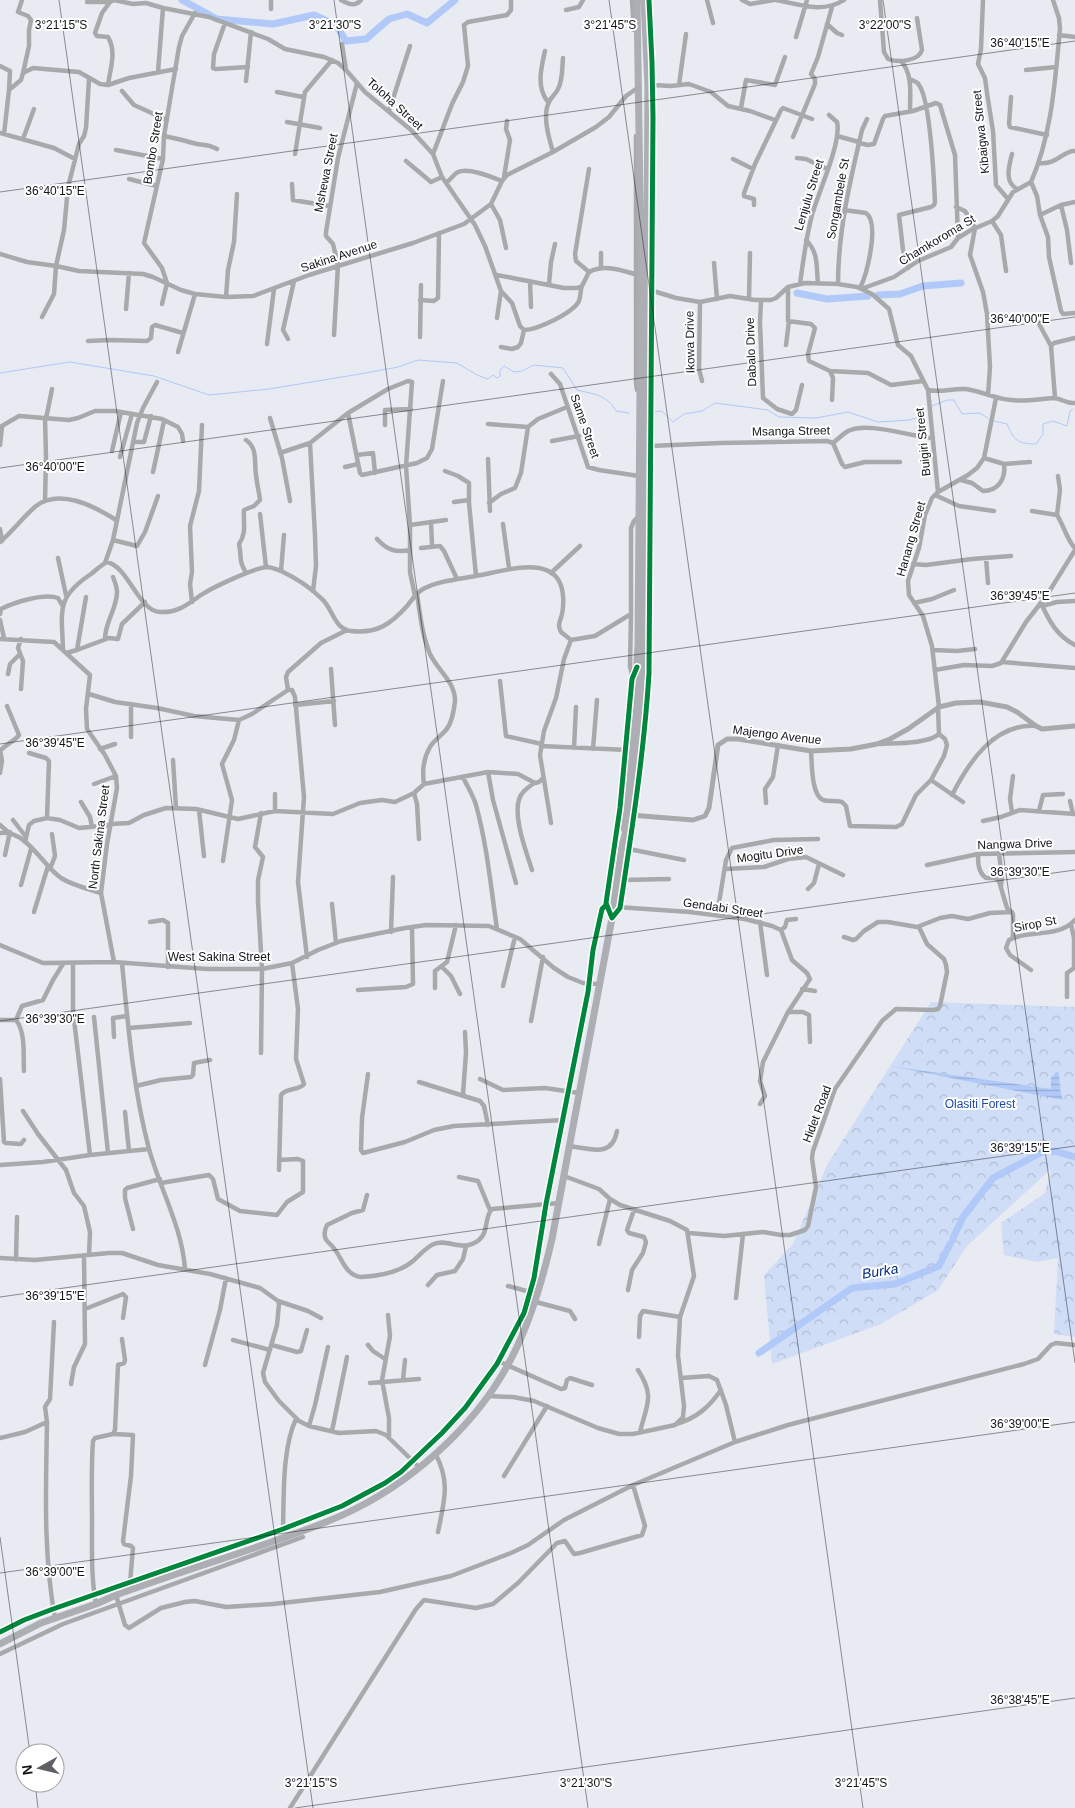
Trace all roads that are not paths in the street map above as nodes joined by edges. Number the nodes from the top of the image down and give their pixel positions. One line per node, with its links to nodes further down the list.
1 (22, 0): 52 (street)
2 (271, 0): 25 (street)
3 (341, 0): 4 (street)
4 (361, 0)
5 (510, 0): 94 (street)
6 (583, 0): 26 (street)
7 (632, 0): 60 (street)
8 (637, 0): 170 (highway)
9 (644, 0): 157 (highway)
10 (649, 0): 58 (street)
11 (707, 0): 30 (street)
12 (742, 0): 21 (street)
13 (775, 0): 21 (street); 22 (street)
14 (806, 0): 22 (street)
15 (844, 0): 23 (street)
16 (880, 0): 44 (street)
17 (983, 0): 114 (street, Kibaigwa Street)
18 (1053, 0): 35 (street)
19 (87, 2): 20 (street, Toloha Street)
20 (110, 2): 24 (street, Toloha Street); 57 (street)
21 (751, 2)
22 (806, 6): 23 (street); 37 (street)
23 (832, 7): 31 (street)
24 (163, 8): 27 (street, Toloha Street); 51 (street)
25 (271, 9)
26 (566, 10)
27 (195, 13): 29 (street, Toloha Street); 48 (street, Bombo Street)
28 (917, 18): 44 (street)
29 (224, 23): 32 (street, Toloha Street); 46 (street)
30 (712, 23)
31 (827, 24): 34 (street); 72 (street)
32 (251, 32): 43 (street, Toloha Street); 46 (street)
33 (686, 34): 59 (street)
34 (842, 34)
35 (1059, 35): 36 (street); 47 (street)
36 (1075, 37)
37 (796, 38)
38 (342, 44): 49 (street)
39 (410, 46): 70 (street)
40 (544, 51): 66 (street)
41 (785, 57): 68 (street)
42 (564, 58): 66 (street)
43 (332, 60): 49 (street, Toloha Street); 64 (street)
44 (901, 61): 54 (street)
45 (0, 66): 61 (street)
46 (248, 67): 55 (street)
47 (1056, 67): 50 (street); 83 (street)
48 (176, 69): 51 (street); 76 (street, Bombo Street)
49 (346, 70): 56 (street, Toloha Street)
50 (1026, 70)
51 (158, 72): 57 (street)
52 (24, 73): 53 (street); 61 (street)
53 (89, 79): 57 (street); 97 (street)
54 (909, 79): 67 (street); 71 (street)
55 (246, 81)
56 (357, 83): 70 (street, Toloha Street); 119 (street, Mshewa Street)
57 (108, 85)
58 (653, 85): 59 (street); 157 (street)
59 (679, 85): 68 (street)
60 (636, 89): 92 (street); 143 (street)
61 (9, 90): 82 (street)
62 (122, 91): 76 (street)
63 (277, 92): 64 (street)
64 (303, 97): 80 (street)
65 (1010, 97): 83 (street)
66 (548, 102): 92 (street)
67 (926, 107): 71 (street); 120 (street); 139 (street)
68 (741, 108): 77 (street)
69 (34, 109): 87 (street)
70 (389, 111): 94 (street, Toloha Street)
71 (910, 111): 88 (street)
72 (802, 115): 74 (street); 77 (street); 85 (street)
73 (830, 115): 86 (street)
74 (812, 119)
75 (868, 119): 88 (street, Songambele St)
76 (166, 120): 84 (street, Bombo Street)
77 (775, 120): 104 (street)
78 (507, 121): 107 (street, Sakina Avenue)
79 (287, 122): 80 (street)
80 (300, 124): 81 (street); 93 (street)
81 (320, 128)
82 (2, 134): 87 (street)
83 (1047, 135): 101 (street)
84 (164, 136): 89 (street); 99 (street, Bombo Street)
85 (794, 136)
86 (837, 136): 88 (street); 103 (street, Lenjulu Street)
87 (23, 139): 97 (street)
88 (859, 142): 121 (street, Songambele St)
89 (217, 149)
90 (116, 150): 99 (street)
91 (1075, 151): 101 (street)
92 (553, 152): 107 (street)
93 (295, 154)
94 (433, 154): 105 (street, Toloha Street)
95 (1012, 154): 112 (street)
96 (797, 158): 103 (street)
97 (76, 159): 137 (street)
98 (733, 159): 104 (street)
99 (163, 160): 111 (street, Bombo Street)
100 (406, 161): 105 (street)
101 (1039, 164): 108 (street)
102 (589, 169): 141 (street)
103 (827, 169): 128 (street, Lenjulu Street)
104 (752, 170): 117 (street)
105 (442, 177): 109 (street, Toloha Street)
106 (129, 179): 111 (street)
107 (503, 179): 109 (street); 116 (street, Sakina Avenue)
108 (1031, 182): 112 (street, Chamkoroma St); 122 (street)
109 (446, 183): 123 (street, Toloha Street)
110 (292, 184): 119 (street)
111 (157, 186): 147 (street, Bombo Street)
112 (1016, 190): 114 (street, Chamkoroma St)
113 (237, 194): 160 (street)
114 (1008, 199): 124 (street, Chamkoroma St)
115 (1075, 202): 118 (street)
116 (491, 204): 123 (street, Sakina Avenue); 130 (street)
117 (754, 205)
118 (1061, 205): 122 (street); 134 (street)
119 (329, 206): 136 (street, Mshewa Street)
120 (956, 207): 125 (street); 127 (street)
121 (844, 210): 151 (street, Songambele St); 156 (street)
122 (1040, 215): 169 (street)
123 (472, 220): 126 (street, Sakina Avenue); 144 (street, Toloha Street)
124 (992, 221): 125 (street, Chamkoroma St); 140 (street)
125 (975, 228): 127 (street, Chamkoroma St); 197 (street)
126 (439, 233): 136 (street, Sakina Avenue); 163 (street)
127 (958, 238): 139 (street, Chamkoroma St)
128 (806, 240): 148 (street); 150 (street, Lenjulu Street)
129 (555, 244): 149 (street)
130 (506, 248)
131 (750, 253): 162 (street)
132 (0, 254): 137 (street, Sakina Avenue)
133 (601, 254): 138 (street)
134 (1071, 263)
135 (714, 264): 161 (street)
136 (338, 265): 146 (street, Sakina Avenue); 177 (street)
137 (56, 266): 142 (street, Sakina Avenue); 171 (street)
138 (601, 268): 141 (street); 143 (street)
139 (908, 268): 156 (street, Chamkoroma St)
140 (1006, 271)
141 (590, 272): 153 (street)
142 (130, 273): 147 (street, Sakina Avenue); 168 (street)
143 (635, 274): 200 (street)
144 (497, 275): 145 (street); 158 (street, Toloha Street)
145 (530, 281): 149 (street); 167 (street)
146 (294, 282): 155 (street, Sakina Avenue); 180 (street)
147 (168, 283): 159 (street, Sakina Avenue); 166 (street)
148 (818, 283): 150 (street); 151 (street)
149 (549, 284): 153 (street)
150 (800, 284): 154 (street)
151 (838, 284): 156 (street)
152 (421, 285): 163 (street)
153 (582, 286): 175 (street)
154 (788, 287): 164 (street); 173 (street)
155 (274, 289): 160 (street, Sakina Avenue); 182 (street)
156 (861, 289): 191 (street)
157 (649, 290): 165 (street); 170 (highway); 227 (street)
158 (501, 291): 172 (street); 175 (street, Toloha Street)
159 (194, 294): 160 (street, Sakina Avenue); 176 (street)
160 (226, 297)
161 (717, 299): 162 (street); 165 (street)
162 (749, 299): 164 (street)
163 (420, 300): 178 (street)
164 (761, 301): 194 (street, Dabalo Drive)
165 (700, 302): 193 (street, Ikowa Drive)
166 (162, 304)
167 (531, 307)
168 (126, 309)
169 (1075, 313)
170 (643, 314): 185 (highway)
171 (42, 317)
172 (497, 318)
173 (789, 321): 183 (street); 188 (street)
174 (1038, 322): 186 (street)
175 (524, 330): 184 (street)
176 (182, 333): 181 (street); 187 (street)
177 (334, 335)
178 (420, 337)
179 (1075, 338): 186 (street)
180 (288, 339)
181 (88, 341)
182 (267, 344)
183 (786, 345)
184 (502, 346)
185 (643, 346): 200 (highway); 227 (highway)
186 (1051, 346): 199 (street)
187 (178, 352)
188 (830, 371): 191 (street); 201 (street)
189 (552, 374): 203 (street, Same Street)
190 (444, 381): 238 (street)
191 (923, 381): 196 (street)
192 (157, 382): 208 (street)
193 (702, 382)
194 (802, 385)
195 (52, 389): 210 (street)
196 (928, 390): 197 (street); 219 (street, Buigiri Street)
197 (988, 395): 198 (street)
198 (996, 398): 199 (street); 232 (street)
199 (1055, 398): 202 (street)
200 (639, 399): 243 (highway)
201 (832, 400)
202 (1075, 404)
203 (567, 406): 217 (street); 218 (street, Same Street)
204 (411, 409): 206 (street); 215 (street); 238 (street)
205 (121, 412): 207 (street); 210 (street); 228 (street)
206 (348, 413): 224 (street); 230 (street)
207 (132, 414): 208 (street); 231 (street)
208 (140, 415): 209 (street); 223 (street)
209 (151, 416): 212 (street); 223 (street)
210 (45, 418): 216 (street); 249 (street)
211 (270, 418): 229 (street)
212 (164, 421): 221 (street); 241 (street)
213 (488, 424): 217 (street)
214 (202, 425): 295 (street)
215 (385, 425)
216 (1, 427): 226 (street)
217 (528, 427): 252 (street)
218 (579, 436): 222 (street); 243 (street, Same Street)
219 (933, 438): 225 (street, Msanga Street); 246 (street, Buigiri Street)
220 (246, 440): 282 (street)
221 (183, 441)
222 (552, 441)
223 (133, 442): 259 (street)
224 (310, 443): 229 (street); 289 (street)
225 (833, 443): 227 (street, Msanga Street); 234 (street)
226 (0, 446)
227 (649, 446): 375 (highway)
228 (112, 451)
229 (280, 453): 250 (street)
230 (357, 455): 236 (street); 242 (street)
231 (120, 457)
232 (984, 458): 237 (street); 245 (street, Hanang Street)
233 (488, 459): 252 (street)
234 (900, 462)
235 (1030, 462): 237 (street)
236 (358, 464): 239 (street); 242 (street)
237 (1004, 464): 245 (street)
238 (406, 466): 242 (street); 263 (street)
239 (345, 467)
240 (445, 471): 248 (street)
241 (153, 472)
242 (375, 474)
243 (639, 476): 258 (highway)
244 (1058, 476): 257 (street)
245 (961, 480): 246 (street, Hanang Street)
246 (936, 494): 254 (street); 278 (street, Hanang Street)
247 (158, 496): 267 (street)
248 (469, 500): 251 (street); 284 (street)
249 (45, 501): 259 (street); 268 (street)
250 (290, 501)
251 (454, 502)
252 (489, 503): 253 (street)
253 (490, 511)
254 (994, 511)
255 (1032, 511): 257 (street)
256 (260, 514): 279 (street)
257 (1057, 515): 272 (street)
258 (639, 516): 300 (street); 314 (highway)
259 (116, 520): 267 (street)
260 (446, 520): 261 (street)
261 (431, 522): 263 (street); 269 (street)
262 (503, 524): 280 (street)
263 (410, 525): 273 (street)
264 (0, 529): 268 (street)
265 (284, 535): 281 (street)
266 (377, 539): 273 (street)
267 (113, 540): 277 (street)
268 (1, 541)
269 (432, 545): 271 (street); 286 (street)
270 (580, 546): 283 (street)
271 (421, 548)
272 (1075, 549): 298 (street)
273 (410, 550): 290 (street)
274 (1011, 556): 276 (street)
275 (58, 558): 291 (street)
276 (986, 558): 278 (street); 287 (street)
277 (105, 563): 291 (street); 294 (street)
278 (913, 564): 296 (street, Hanang Street)
279 (266, 567): 281 (street); 282 (street)
280 (509, 568): 283 (street); 284 (street)
281 (281, 571): 289 (street)
282 (246, 573): 295 (street)
283 (551, 573): 306 (street)
284 (476, 576): 286 (street)
285 (113, 577): 305 (street)
286 (457, 579): 290 (street)
287 (988, 583)
288 (954, 590): 296 (street)
289 (313, 591): 302 (street)
290 (416, 595): 302 (street); 358 (street)
291 (66, 596): 297 (street)
292 (86, 597): 309 (street)
293 (1075, 601): 298 (street)
294 (145, 602): 295 (street); 305 (street)
295 (192, 602)
296 (914, 602): 310 (street, Hanang Street)
297 (62, 605): 299 (street); 311 (street)
298 (1042, 605): 307 (street); 313 (street)
299 (0, 610)
300 (631, 614): 306 (street); 319 (street)
301 (0, 620): 303 (street)
302 (347, 630): 322 (street)
303 (2, 638): 304 (street, North Sakina Street)
304 (21, 639): 311 (street, North Sakina Street); 312 (street)
305 (105, 639): 309 (street)
306 (571, 640): 339 (street)
307 (1075, 645)
308 (975, 649): 310 (street)
309 (77, 650): 311 (street)
310 (933, 650): 317 (street, Hanang Street)
311 (64, 652): 323 (street, North Sakina Street)
312 (20, 654): 318 (street); 321 (street)
313 (1002, 662): 315 (street); 317 (street)
314 (637, 667): 319 (street); 345 (highway)
315 (1075, 668)
316 (332, 669): 325 (street)
317 (935, 670): 329 (street, Hanang Street)
318 (8, 674)
319 (633, 676): 345 (street)
320 (500, 681): 339 (street)
321 (21, 689)
322 (288, 690): 327 (street); 331 (street)
323 (89, 694): 326 (street); 342 (street, North Sakina Street)
324 (597, 700): 343 (street)
325 (334, 701): 327 (street); 332 (street)
326 (131, 704): 331 (street); 336 (street)
327 (295, 705): 373 (street)
328 (7, 706): 344 (street)
329 (938, 707): 333 (street, Majengo Avenue); 335 (street, Hanang Street); 338 (street, Majengo Avenue)
330 (576, 708): 341 (street)
331 (239, 720): 377 (street)
332 (336, 725)
333 (1036, 726): 334 (street); 362 (street)
334 (1075, 726)
335 (939, 734): 338 (street); 355 (street, Hanang Street)
336 (131, 736)
337 (115, 744): 342 (street)
338 (876, 744): 346 (street, Majengo Avenue)
339 (542, 745): 341 (street); 354 (street)
340 (778, 745): 346 (street, Majengo Avenue); 366 (street); 375 (street, Majengo Avenue)
341 (574, 748): 343 (street)
342 (100, 749): 351 (street, North Sakina Street)
343 (593, 749): 345 (street)
344 (0, 750): 350 (street)
345 (629, 750): 383 (highway); 415 (street)
346 (811, 751): 355 (street)
347 (30, 753): 376 (street)
348 (172, 760): 367 (street)
349 (488, 772): 353 (street); 356 (street); 409 (street)
350 (0, 774)
351 (116, 776): 357 (street); 382 (street, North Sakina Street)
352 (1013, 776): 371 (street)
353 (463, 777): 358 (street); 426 (street)
354 (543, 778): 356 (street); 380 (street)
355 (931, 780): 362 (street)
356 (534, 783): 404 (street)
357 (94, 784)
358 (424, 784): 359 (street)
359 (414, 793): 373 (street); 388 (street)
360 (275, 794): 369 (street)
361 (1063, 794): 370 (street)
362 (952, 795): 365 (street)
363 (1070, 800): 374 (street)
364 (81, 802): 384 (street)
365 (963, 802)
366 (766, 803)
367 (176, 808): 368 (street); 382 (street)
368 (200, 810): 377 (street); 397 (street)
369 (275, 811): 372 (street); 373 (street)
370 (1039, 811): 371 (street); 374 (street)
371 (1012, 812): 379 (street)
372 (261, 813): 377 (street); 443 (street)
373 (304, 814): 434 (street)
374 (1074, 814)
375 (635, 815): 383 (highway); 391 (street)
376 (47, 818): 384 (street); 390 (street)
377 (230, 818): 399 (street)
378 (14, 820): 390 (street)
379 (983, 821)
380 (551, 823)
381 (0, 825): 385 (street)
382 (111, 825): 384 (street); 413 (street, North Sakina Street)
383 (625, 825): 391 (highway)
384 (92, 827)
385 (9, 832): 386 (street); 390 (street); 396 (street)
386 (0, 833)
387 (52, 834): 402 (street)
388 (419, 839)
389 (818, 839): 403 (street)
390 (26, 840): 392 (street)
391 (626, 848): 398 (street); 408 (street); 415 (highway)
392 (31, 849): 402 (street); 410 (street)
393 (1075, 852): 394 (street, Nangwa Drive)
394 (999, 853): 395 (street, Nangwa Drive); 411 (street)
395 (978, 854): 401 (street, Nangwa Drive); 411 (street)
396 (5, 856)
397 (204, 856)
398 (684, 860)
399 (223, 861)
400 (819, 864): 403 (street, Mogitu Drive); 405 (street, Mogitu Drive); 412 (street)
401 (927, 865)
402 (49, 867): 413 (street); 416 (street)
403 (725, 869): 418 (street)
404 (532, 870)
405 (843, 875)
406 (393, 877): 428 (street)
407 (669, 879): 408 (street)
408 (624, 880): 415 (street)
409 (516, 883)
410 (22, 885)
411 (1001, 886): 417 (street)
412 (808, 889)
413 (101, 893): 436 (street, North Sakina Street)
414 (332, 904): 432 (street)
415 (613, 906): 418 (street, Gendabi Street); 446 (street); 447 (highway)
416 (34, 912)
417 (1012, 912): 425 (street); 431 (street)
418 (717, 915): 421 (street, Gendabi Street)
419 (796, 919): 427 (street)
420 (150, 922): 441 (street)
421 (760, 922): 427 (street, Gendabi Street); 445 (street)
422 (1073, 922): 431 (street, Sirop St); 454 (street)
423 (456, 925): 424 (street, West Sakina Street); 426 (street, West Sakina Street); 442 (street)
424 (412, 927): 428 (street, West Sakina Street); 451 (street)
425 (919, 927): 430 (street); 505 (street, Hidet Road)
426 (497, 929): 429 (street, West Sakina Street)
427 (781, 930): 450 (street)
428 (391, 932): 432 (street, West Sakina Street)
429 (515, 937): 435 (street, West Sakina Street); 448 (street)
430 (844, 937)
431 (1013, 938): 444 (street, Sirop St)
432 (336, 943): 434 (street, West Sakina Street)
433 (0, 945): 440 (street, West Sakina Street)
434 (307, 956): 439 (street, West Sakina Street)
435 (543, 957): 446 (street, West Sakina Street); 460 (street)
436 (114, 962): 437 (street, West Sakina Street); 438 (street, West Sakina Street)
437 (73, 963): 440 (street, West Sakina Street); 488 (street)
438 (122, 963): 441 (street, West Sakina Street); 456 (street)
439 (292, 963): 443 (street, West Sakina Street); 490 (street)
440 (63, 964): 459 (street)
441 (168, 967): 443 (street, West Sakina Street)
442 (442, 967): 449 (street); 453 (street)
443 (262, 969): 466 (street)
444 (1031, 970)
445 (767, 975)
446 (589, 983): 447 (street, West Sakina Street); 474 (street)
447 (598, 984): 475 (highway)
448 (503, 986)
449 (435, 988)
450 (802, 989): 452 (street); 455 (street)
451 (358, 990)
452 (815, 991)
453 (460, 994)
454 (1067, 997)
455 (788, 1012): 465 (street); 477 (street)
456 (127, 1016): 462 (street); 464 (street)
457 (94, 1017): 487 (street)
458 (0, 1020): 459 (street)
459 (16, 1020): 468 (street)
460 (531, 1021)
461 (190, 1023): 462 (street)
462 (129, 1028): 473 (street)
463 (465, 1032): 476 (street)
464 (114, 1038)
465 (810, 1042)
466 (261, 1053)
467 (210, 1060): 473 (street)
468 (24, 1071)
469 (368, 1074): 481 (street)
470 (0, 1079): 483 (street)
471 (480, 1079): 474 (street)
472 (419, 1082): 476 (street)
473 (136, 1086): 485 (street)
474 (567, 1092): 475 (street); 480 (street)
475 (579, 1093): 484 (highway)
476 (463, 1094): 481 (street)
477 (760, 1104)
478 (23, 1111): 489 (street)
479 (125, 1112): 486 (street)
480 (563, 1120): 481 (street); 499 (street)
481 (488, 1125)
482 (617, 1131): 484 (street)
483 (24, 1140)
484 (569, 1146): 493 (highway)
485 (149, 1149): 486 (street); 495 (street)
486 (129, 1151): 487 (street)
487 (108, 1154): 488 (street)
488 (90, 1155): 489 (street)
489 (58, 1159): 491 (street); 508 (street)
490 (279, 1160): 492 (street); 495 (street)
491 (0, 1165)
492 (279, 1170)
493 (564, 1176): 497 (street); 498 (highway)
494 (459, 1177): 500 (street)
495 (160, 1181): 503 (street); 511 (street)
496 (367, 1195): 507 (street)
497 (610, 1199): 501 (street); 506 (street)
498 (558, 1203): 499 (street); 519 (highway)
499 (546, 1204): 500 (street); 516 (street)
500 (490, 1210): 507 (street)
501 (634, 1210): 504 (street); 515 (street)
502 (17, 1217): 510 (street)
503 (134, 1228)
504 (689, 1233): 505 (street, Hidet Road); 522 (street)
505 (743, 1234): 517 (street)
506 (599, 1244)
507 (466, 1246): 513 (street)
508 (86, 1255): 510 (street); 511 (street); 520 (street)
509 (0, 1258): 510 (street)
510 (16, 1260)
511 (185, 1269): 512 (street)
512 (226, 1278): 518 (street); 539 (street)
513 (428, 1285)
514 (508, 1286): 516 (street)
515 (628, 1290)
516 (530, 1292): 538 (street)
517 (736, 1298)
518 (278, 1301): 524 (street); 534 (street)
519 (536, 1302): 525 (street); 540 (highway)
520 (85, 1310): 523 (street); 546 (street)
521 (388, 1315): 536 (street)
522 (680, 1317): 528 (street); 543 (street)
523 (123, 1318)
524 (321, 1318)
525 (575, 1319)
526 (54, 1322): 553 (street)
527 (307, 1330): 534 (street)
528 (640, 1337)
529 (122, 1339): 558 (street)
530 (233, 1340): 534 (street)
531 (368, 1344): 536 (street)
532 (1075, 1345): 561 (street)
533 (328, 1347): 555 (street)
534 (271, 1348): 552 (street)
535 (347, 1357): 556 (street)
536 (385, 1359): 545 (street)
537 (405, 1360): 544 (street)
538 (498, 1361): 540 (street); 563 (street)
539 (205, 1365)
540 (507, 1366): 548 (street); 550 (highway)
541 (638, 1370): 557 (street)
542 (419, 1378): 544 (street)
543 (681, 1378): 549 (street); 554 (street)
544 (403, 1380): 545 (street)
545 (382, 1382): 547 (street); 560 (street)
546 (71, 1384)
547 (370, 1384)
548 (592, 1385)
549 (721, 1390): 554 (street); 561 (street)
550 (488, 1396): 551 (street); 562 (highway)
551 (548, 1406): 557 (street); 565 (street)
552 (296, 1419): 555 (street); 567 (street)
553 (47, 1422): 559 (street); 576 (street)
554 (675, 1425): 557 (street)
555 (309, 1426): 556 (street)
556 (332, 1431): 560 (street)
557 (640, 1432)
558 (114, 1434): 570 (street); 572 (street)
559 (0, 1438)
560 (390, 1438): 563 (street)
561 (735, 1442): 566 (street)
562 (435, 1453): 564 (highway); 568 (street)
563 (412, 1460): 564 (street); 567 (street)
564 (420, 1468): 571 (highway)
565 (504, 1476)
566 (633, 1485): 575 (street); 581 (street)
567 (283, 1529): 570 (street)
568 (438, 1532)
569 (302, 1538): 575 (street)
570 (130, 1581): 571 (street); 572 (street)
571 (131, 1589): 573 (highway)
572 (94, 1594): 574 (street); 576 (street)
573 (116, 1595): 574 (highway); 575 (street)
574 (96, 1604): 577 (highway)
575 (119, 1604): 580 (street)
576 (53, 1609): 577 (street); 578 (street)
577 (55, 1618): 579 (highway)
578 (0, 1632)
579 (0, 1643)
580 (0, 1654)
581 (290, 1808)

